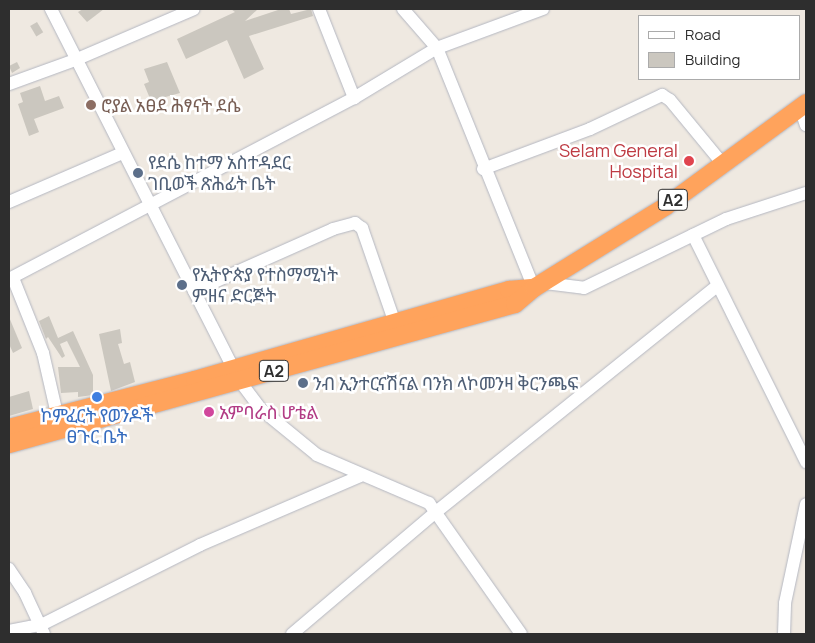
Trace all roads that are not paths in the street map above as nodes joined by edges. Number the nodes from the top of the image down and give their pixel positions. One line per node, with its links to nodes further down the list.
1 (51, 9): 8 (street)
2 (194, 9): 8 (street)
3 (319, 9): 10 (street)
4 (402, 9): 7 (street)
5 (543, 9): 6 (street)
6 (522, 12): 7 (street)
7 (437, 48): 10 (street); 15 (street)
8 (75, 60): 9 (street); 13 (street)
9 (9, 84)
10 (354, 98): 18 (street)
11 (803, 105): 12 (street); 14 (highway, A2)
12 (806, 125)
13 (122, 153): 17 (street); 18 (street)
14 (722, 163): 15 (street); 21 (highway, A2)
15 (483, 169): 21 (street)
16 (806, 193): 19 (street)
17 (9, 202)
18 (151, 206): 20 (street); 23 (street)
19 (693, 235): 21 (street); 22 (street)
20 (11, 278): 26 (street)
21 (539, 285): 24 (highway, A2)
22 (716, 287): 29 (street); 33 (street)
23 (194, 291): 24 (street); 25 (street)
24 (397, 330): 25 (highway, A2)
25 (235, 374): 26 (highway, A2); 31 (street)
26 (59, 423): 27 (highway, A2); 28 (highway, A2)
27 (9, 428)
28 (9, 444)
29 (803, 444): 30 (street)
30 (806, 462)
31 (360, 476): 33 (street); 35 (street)
32 (806, 504): 39 (street)
33 (436, 512): 37 (street); 38 (street)
34 (9, 569): 35 (street)
35 (42, 630): 36 (street)
36 (9, 631)
37 (298, 632)
38 (521, 634)
39 (784, 634)

